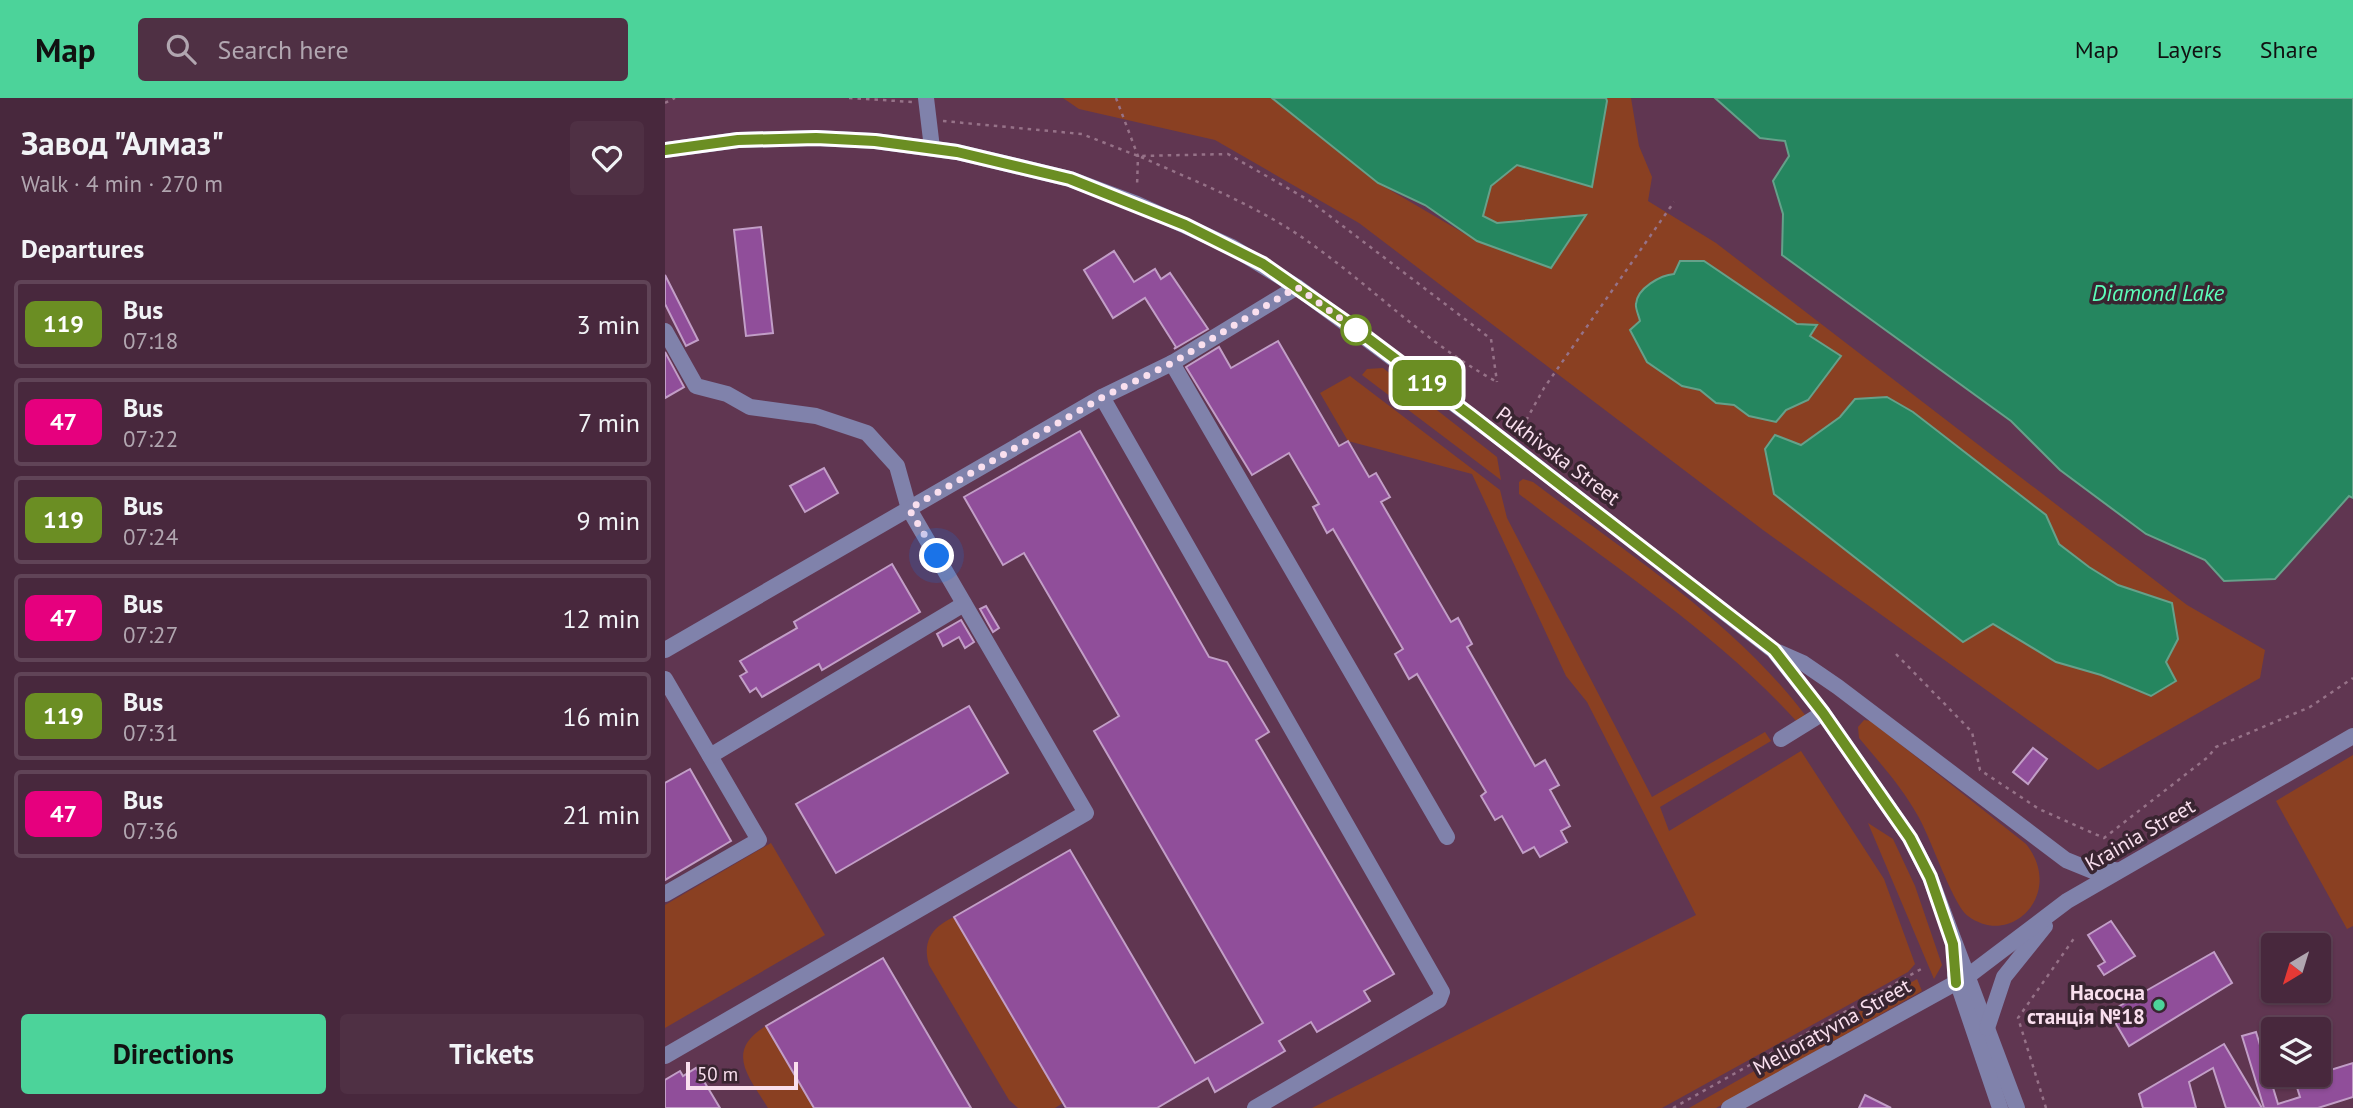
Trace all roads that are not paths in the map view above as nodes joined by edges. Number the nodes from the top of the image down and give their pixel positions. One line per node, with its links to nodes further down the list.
1 (927, 107): 2 (street)
2 (932, 148): 3 (street, Pukhivska Street); 4 (street, Pukhivska Street)
3 (665, 150)
4 (1297, 287): 6 (street); 11 (street, Pukhivska Street)
5 (665, 331): 8 (street)
6 (1172, 363): 7 (street); 17 (street)
7 (1103, 397): 8 (street); 24 (street)
8 (909, 509): 9 (street); 10 (street)
9 (964, 604): 16 (street); 23 (street)
10 (665, 650)
11 (1774, 650): 13 (street, Pukhivska Street); 18 (street)
12 (665, 679): 16 (street)
13 (1823, 713): 15 (street); 21 (street, Pukhivska Street)
14 (2353, 736): 18 (street, Krainia Street)
15 (1781, 739)
16 (710, 756): 19 (street)
17 (1447, 836)
18 (2121, 870): 20 (street, Krainia Street)
19 (665, 894)
20 (2067, 901): 21 (street, Krainia Street); 22 (street)
21 (1962, 979): 22 (street); 25 (street, Melioratyvna Street); 26 (street)
22 (1987, 1028): 27 (street)
23 (665, 1056)
24 (1255, 1108)
25 (1729, 1108)
26 (2000, 1108)
27 (2017, 1108)

